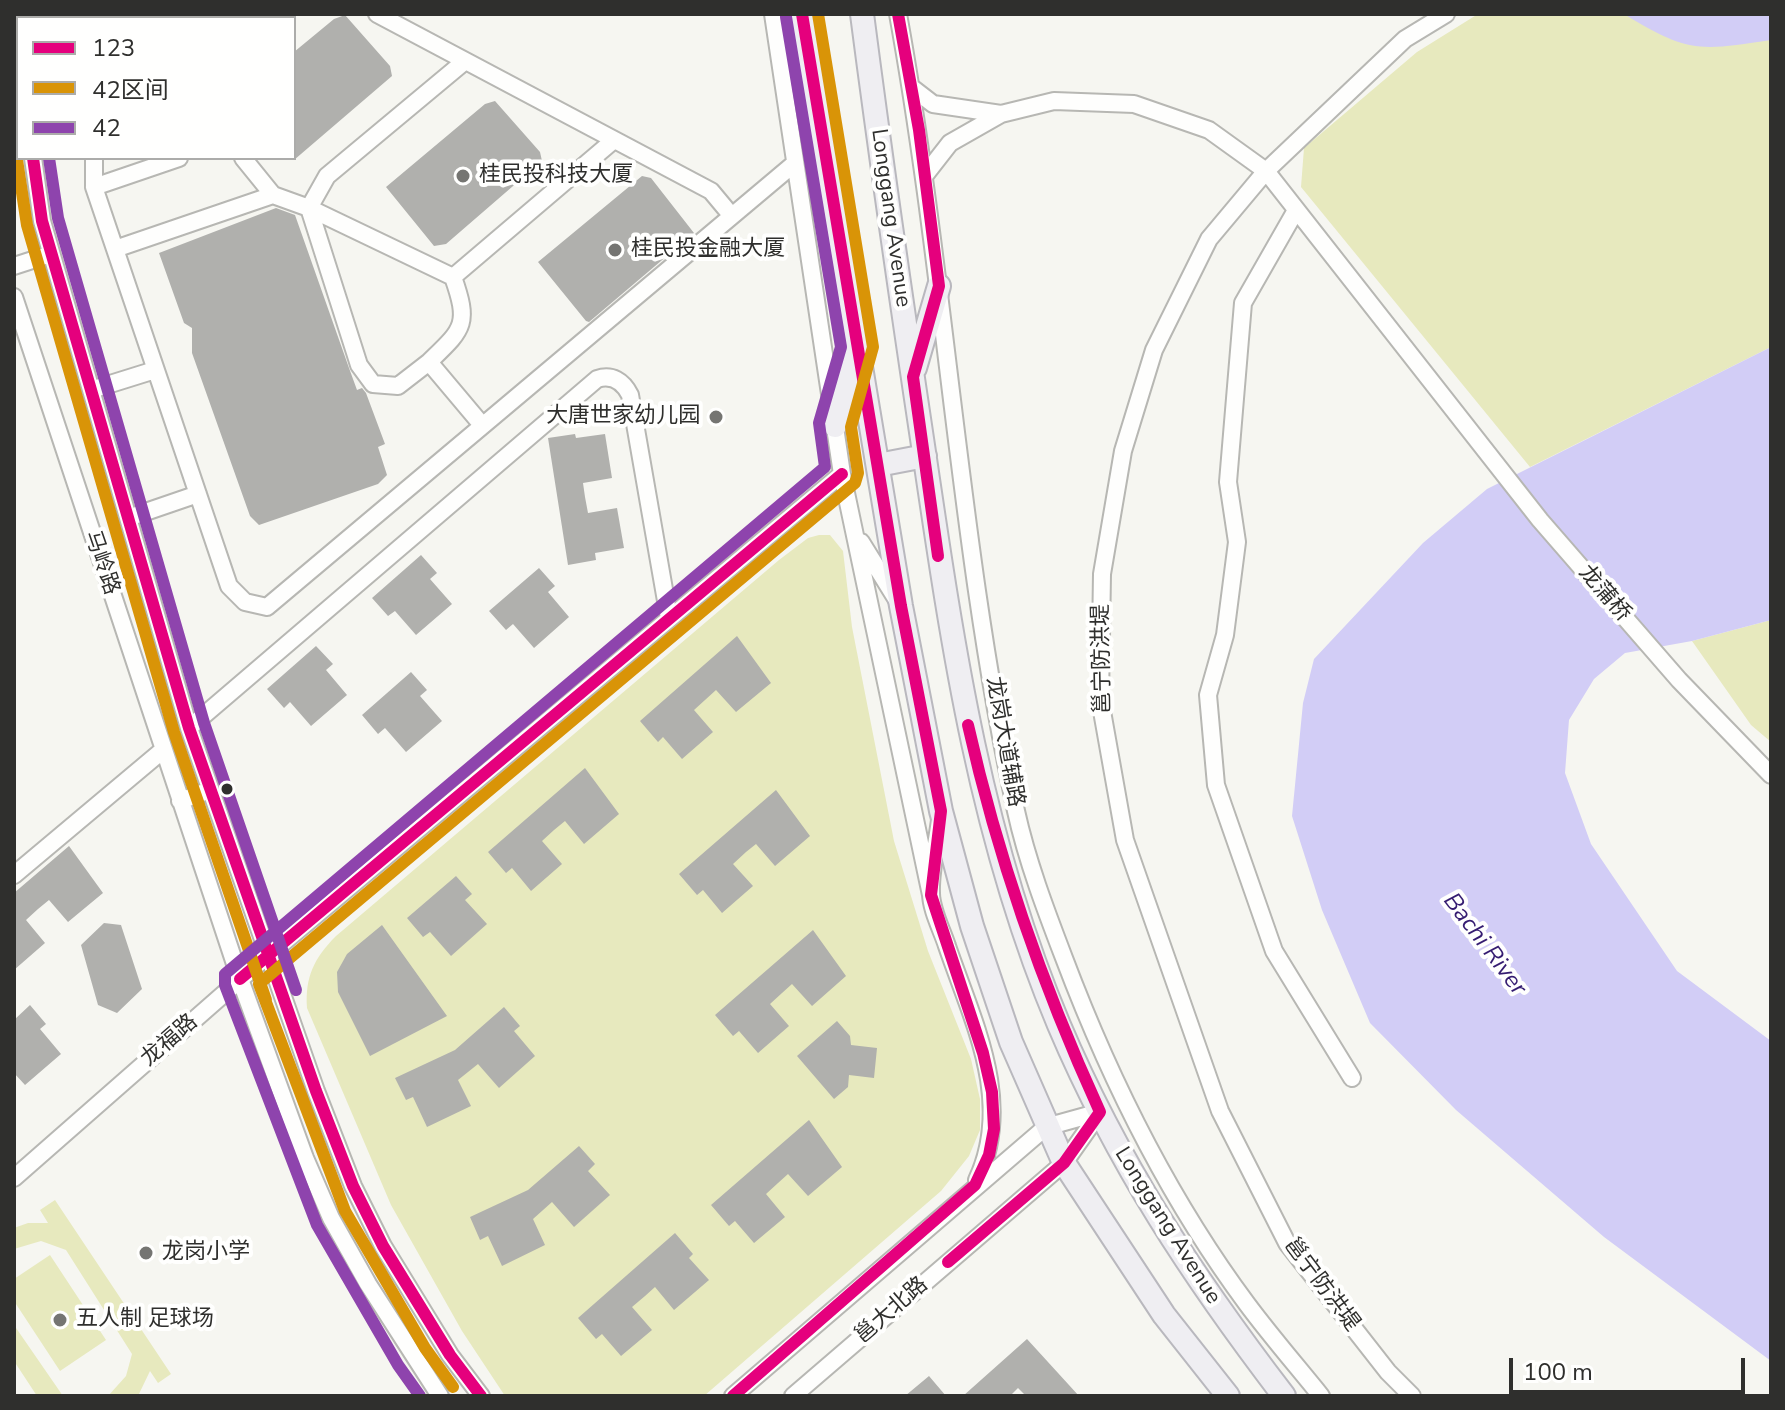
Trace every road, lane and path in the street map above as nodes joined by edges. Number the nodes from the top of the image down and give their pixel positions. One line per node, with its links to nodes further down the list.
1 (377, 14): 7 (street)
2 (773, 14): 15 (street)
3 (802, 14): 29 (main road)
4 (862, 14): 32 (main road, Longgang Avenue)
5 (898, 14): 8 (street, 龙岗大道辅路)
6 (1446, 14): 16 (street, 邕宁防洪堤)
7 (465, 61): 10 (street); 20 (street)
8 (911, 87): 9 (street); 17 (street, 龙岗大道辅路)
9 (1001, 114): 16 (street, 龙蒲桥); 17 (street)
10 (614, 140): 22 (street); 26 (street)
11 (33, 160): 24 (street, 马岭路)
12 (94, 160): 18 (street)
13 (173, 160): 18 (street)
14 (245, 160): 19 (street)
15 (795, 163): 22 (street); 35 (street)
16 (1266, 171): 21 (street, 龙蒲桥); 67 (street, 邕宁防洪堤)
17 (925, 175): 27 (street, 龙岗大道辅路)
18 (94, 187): 23 (street)
19 (273, 195): 20 (street); 23 (street)
20 (309, 208): 26 (street); 30 (street)
21 (1295, 212): 46 (street, 龙蒲桥); 54 (street)
22 (731, 215): 34 (street)
23 (115, 249): 31 (street)
24 (51, 254): 25 (street); 33 (street, 马岭路)
25 (14, 266)
26 (453, 277): 30 (street)
27 (939, 286): 32 (main road); 66 (street, 龙岗大道辅路)
28 (14, 297): 45 (street, 马岭路)
29 (857, 348): 35 (main road); 37 (main road)
30 (429, 362): 34 (street)
31 (155, 370): 33 (street); 39 (street)
32 (913, 377): 36 (main road, Longgang Avenue)
33 (91, 390): 40 (street, 马岭路)
34 (482, 425): 39 (street)
35 (835, 426): 38 (street)
36 (925, 456): 37 (main road); 55 (main road, Longgang Avenue)
37 (878, 465): 42 (main road)
38 (842, 474): 41 (street); 43 (street, 龙福路)
39 (198, 494): 40 (street)
40 (128, 518): 44 (street, 马岭路)
41 (854, 530): 42 (street); 51 (street)
42 (901, 606): 49 (main road)
43 (669, 618): 44 (street); 52 (street, 龙福路)
44 (189, 728): 47 (street, 马岭路)
45 (163, 750): 48 (street, 马岭路); 50 (street)
46 (1769, 774)
47 (210, 790): 48 (street); 52 (street, 马岭路)
48 (180, 801): 53 (street, 马岭路)
49 (941, 811): 51 (street); 56 (main road)
50 (14, 875)
51 (931, 895): 59 (street)
52 (267, 956): 53 (street, 龙福路); 61 (street, 马岭路)
53 (240, 979): 58 (street, 龙福路); 60 (street, 马岭路)
54 (1352, 1078)
55 (1100, 1112): 56 (street); 57 (street, 邕大北路); 65 (main road, Longgang Avenue)
56 (1046, 1127): 57 (main road); 59 (street, 邕大北路)
57 (1064, 1163): 63 (street, 邕大北路); 64 (main road)
58 (14, 1178)
59 (975, 1185): 62 (street, 邕大北路)
60 (440, 1396)
61 (481, 1396)
62 (733, 1396)
63 (793, 1396)
64 (1228, 1396)
65 (1284, 1396)
66 (1321, 1396)
67 (1412, 1396)

